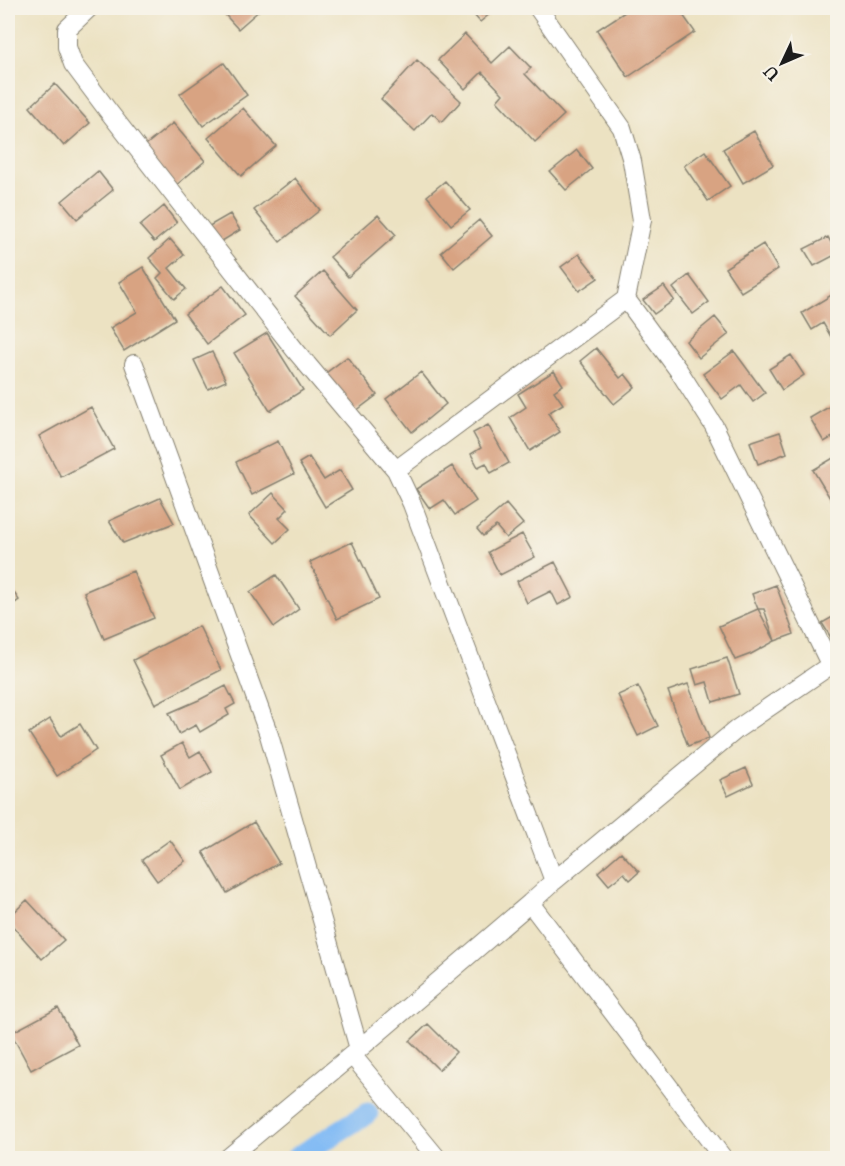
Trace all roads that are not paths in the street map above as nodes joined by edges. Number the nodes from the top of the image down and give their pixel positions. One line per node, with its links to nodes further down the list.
1 (90, 8): 5 (street)
2 (538, 8): 3 (street)
3 (626, 299): 5 (street); 6 (street)
4 (134, 364): 9 (street)
5 (396, 470): 7 (street)
6 (834, 662): 7 (street)
7 (554, 881): 8 (street)
8 (530, 903): 9 (street); 12 (street)
9 (356, 1052): 10 (street); 11 (street)
10 (228, 1158)
11 (437, 1158)
12 (723, 1158)

